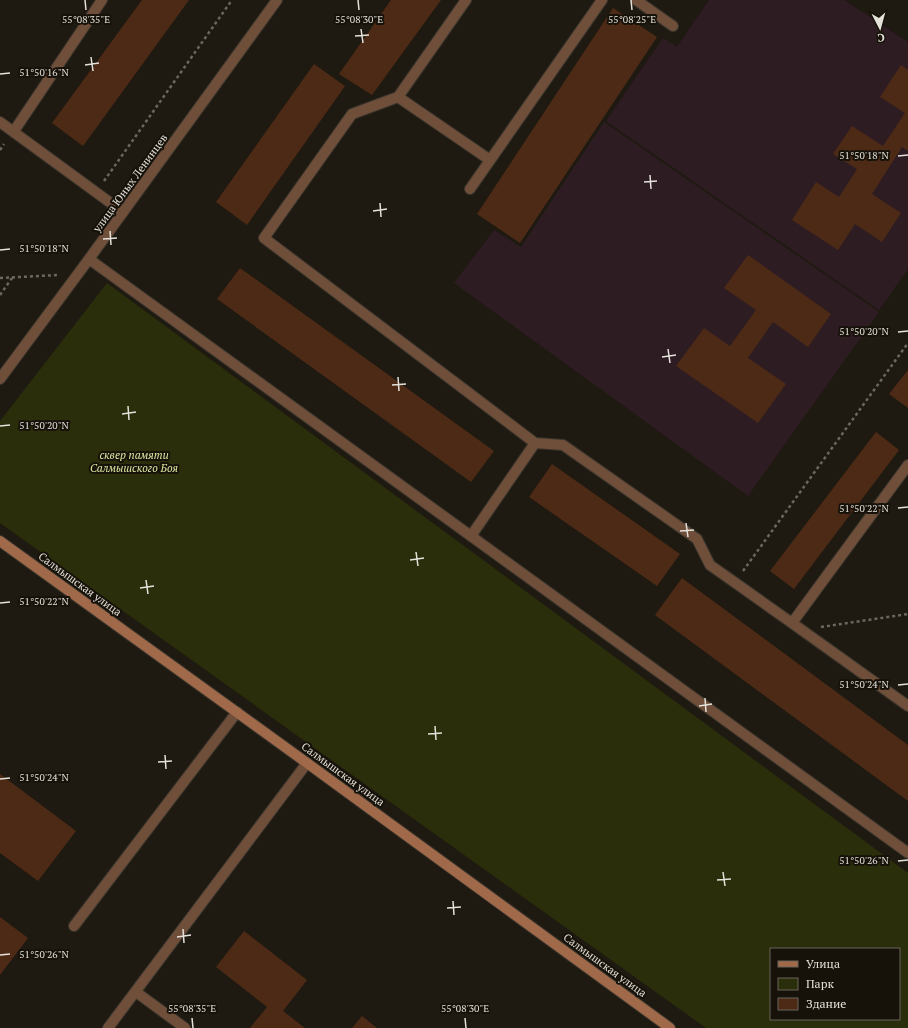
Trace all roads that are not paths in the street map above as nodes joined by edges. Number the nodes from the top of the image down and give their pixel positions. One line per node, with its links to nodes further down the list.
1 (102, 0): 9 (street)
2 (277, 0): 12 (street, улица Юных Ленинцев)
3 (466, 0): 7 (street)
4 (602, 0): 10 (street)
5 (636, 0): 6 (street)
6 (673, 26)
7 (398, 97): 10 (street); 15 (street)
8 (0, 122): 9 (street)
9 (14, 131): 12 (street)
10 (490, 160): 11 (street)
11 (470, 189)
12 (123, 212): 13 (street, улица Юных Ленинцев)
13 (89, 259): 14 (street, улица Юных Ленинцев); 17 (street)
14 (0, 379)
15 (535, 443): 17 (street); 19 (street)
16 (908, 465): 19 (street)
17 (471, 536): 23 (street)
18 (0, 541): 21 (main road, Салмышская улица)
19 (792, 623): 20 (street)
20 (908, 706)
21 (237, 712): 22 (main road, Салмышская улица); 24 (street)
22 (307, 763): 25 (street); 28 (main road, Салмышская улица)
23 (908, 853)
24 (74, 926)
25 (136, 992): 26 (street); 27 (street)
26 (108, 1028)
27 (185, 1028)
28 (670, 1028)

